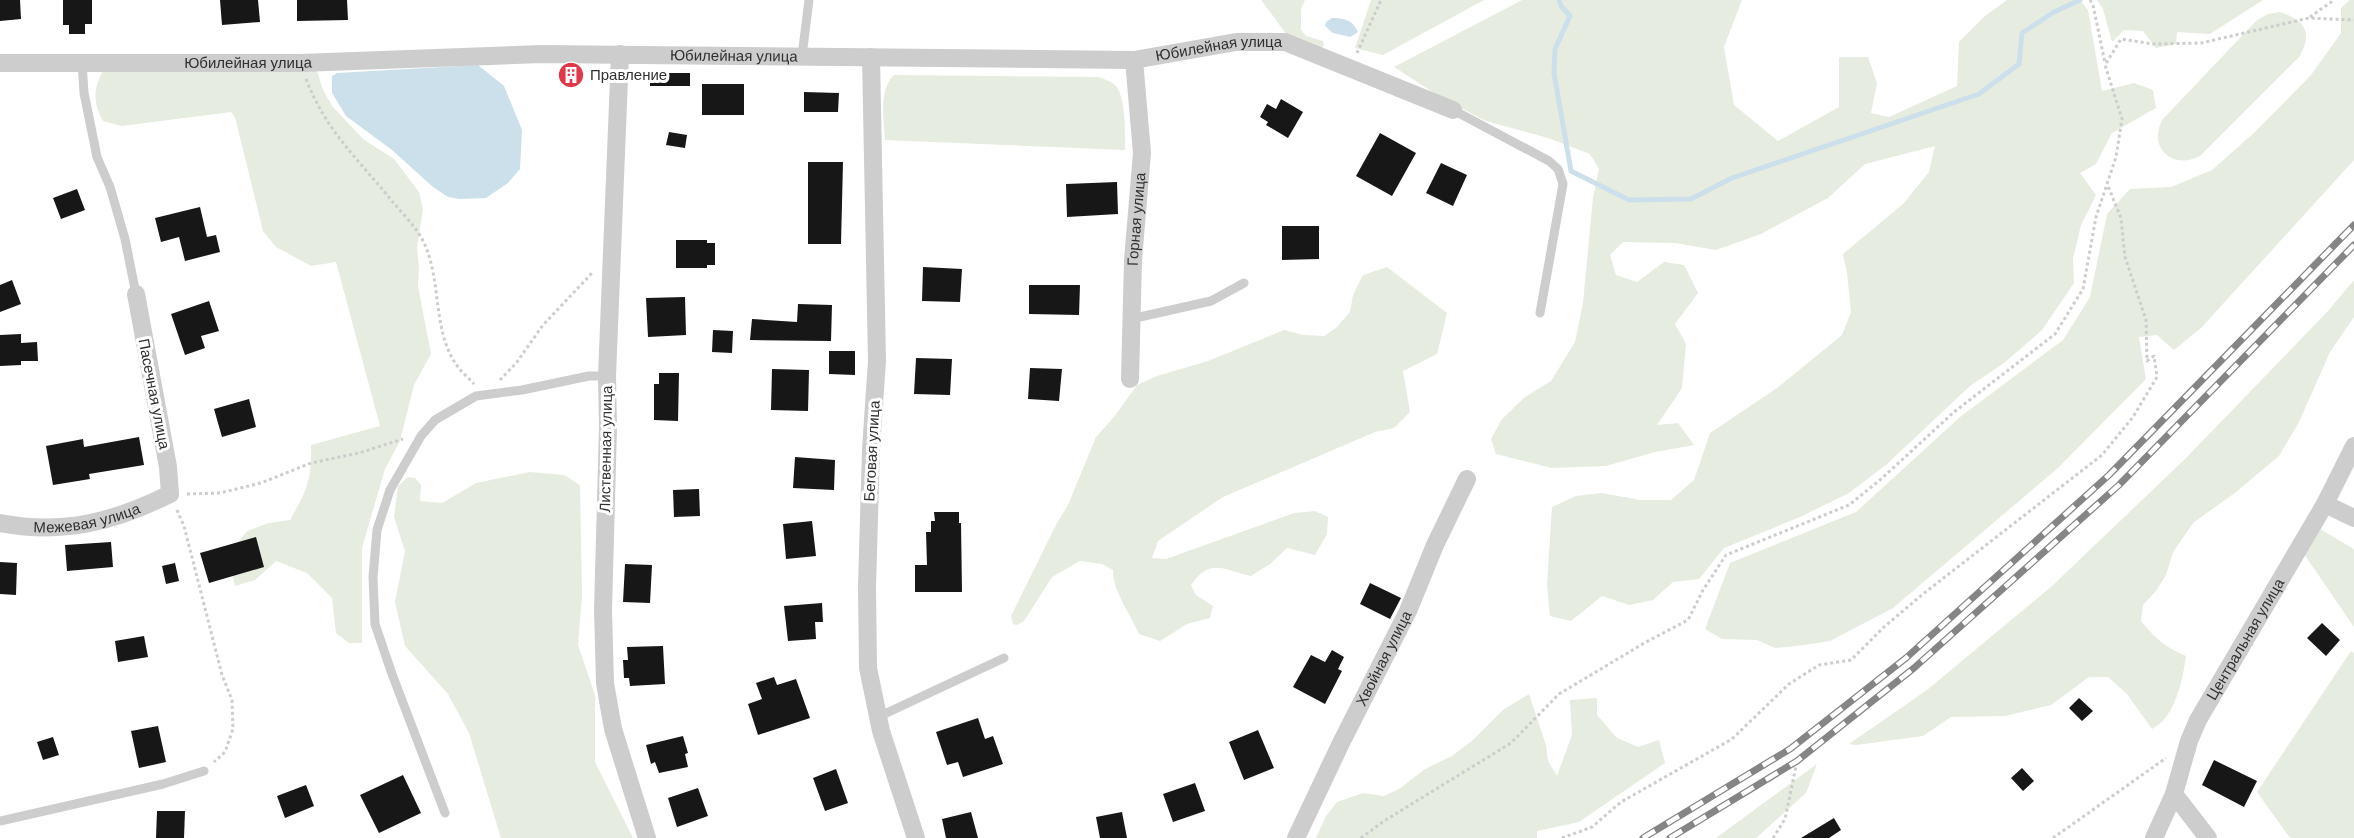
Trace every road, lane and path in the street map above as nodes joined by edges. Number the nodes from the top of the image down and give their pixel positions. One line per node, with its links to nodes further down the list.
1 (809, 0): 8 (lane)
2 (1381, 0): 15 (path)
3 (2090, 0): 14 (path)
4 (2334, 0): 5 (path)
5 (2309, 18): 6 (path); 14 (path)
6 (2354, 20)
7 (620, 54): 8 (street, Юбилейная улица); 13 (street, Юбилейная улица); 18 (street, Лиственная улица)
8 (802, 56): 9 (street, Юбилейная улица)
9 (871, 57): 10 (street, Юбилейная улица); 34 (street, Беговая улица)
10 (1134, 60): 15 (street, Юбилейная улица); 22 (street, Горная улица)
11 (82, 62): 12 (street, Юбилейная улица); 13 (street, Юбилейная улица); 20 (lane)
12 (0, 63)
13 (300, 63): 25 (path)
14 (2105, 65): 17 (path)
15 (1350, 68): 16 (street, Юбилейная улица)
16 (1453, 110): 21 (lane)
17 (2108, 184): 44 (path); 45 (path)
18 (611, 255): 23 (street, Лиственная улица); 25 (path)
19 (1244, 283): 22 (lane)
20 (136, 294): 29 (street, Пасечная улица)
21 (1540, 313)
22 (1131, 319): 24 (street, Горная улица)
23 (607, 376): 25 (lane); 41 (street, Лиственная улица)
24 (1130, 379)
25 (486, 395): 39 (lane)
26 (409, 436): 29 (path)
27 (2354, 446): 30 (street, Центральная улица)
28 (1467, 478): 43 (street, Хвойная улица)
29 (171, 494): 32 (street, Межевая улица); 37 (path)
30 (2325, 504): 31 (street); 35 (street, Центральная улица)
31 (2354, 518)
32 (0, 524)
33 (1004, 658): 34 (lane)
34 (878, 717): 42 (street, Беговая улица)
35 (2189, 741): 38 (street, Центральная улица); 47 (path)
36 (1797, 761): 46 (path)
37 (204, 771): 40 (lane)
38 (2174, 794): 48 (street, Центральная улица); 49 (street)
39 (445, 813)
40 (0, 821)
41 (647, 838)
42 (916, 838)
43 (1296, 838)
44 (1361, 838)
45 (1562, 838)
46 (1773, 838)
47 (2053, 838)
48 (2154, 838)
49 (2208, 838)

